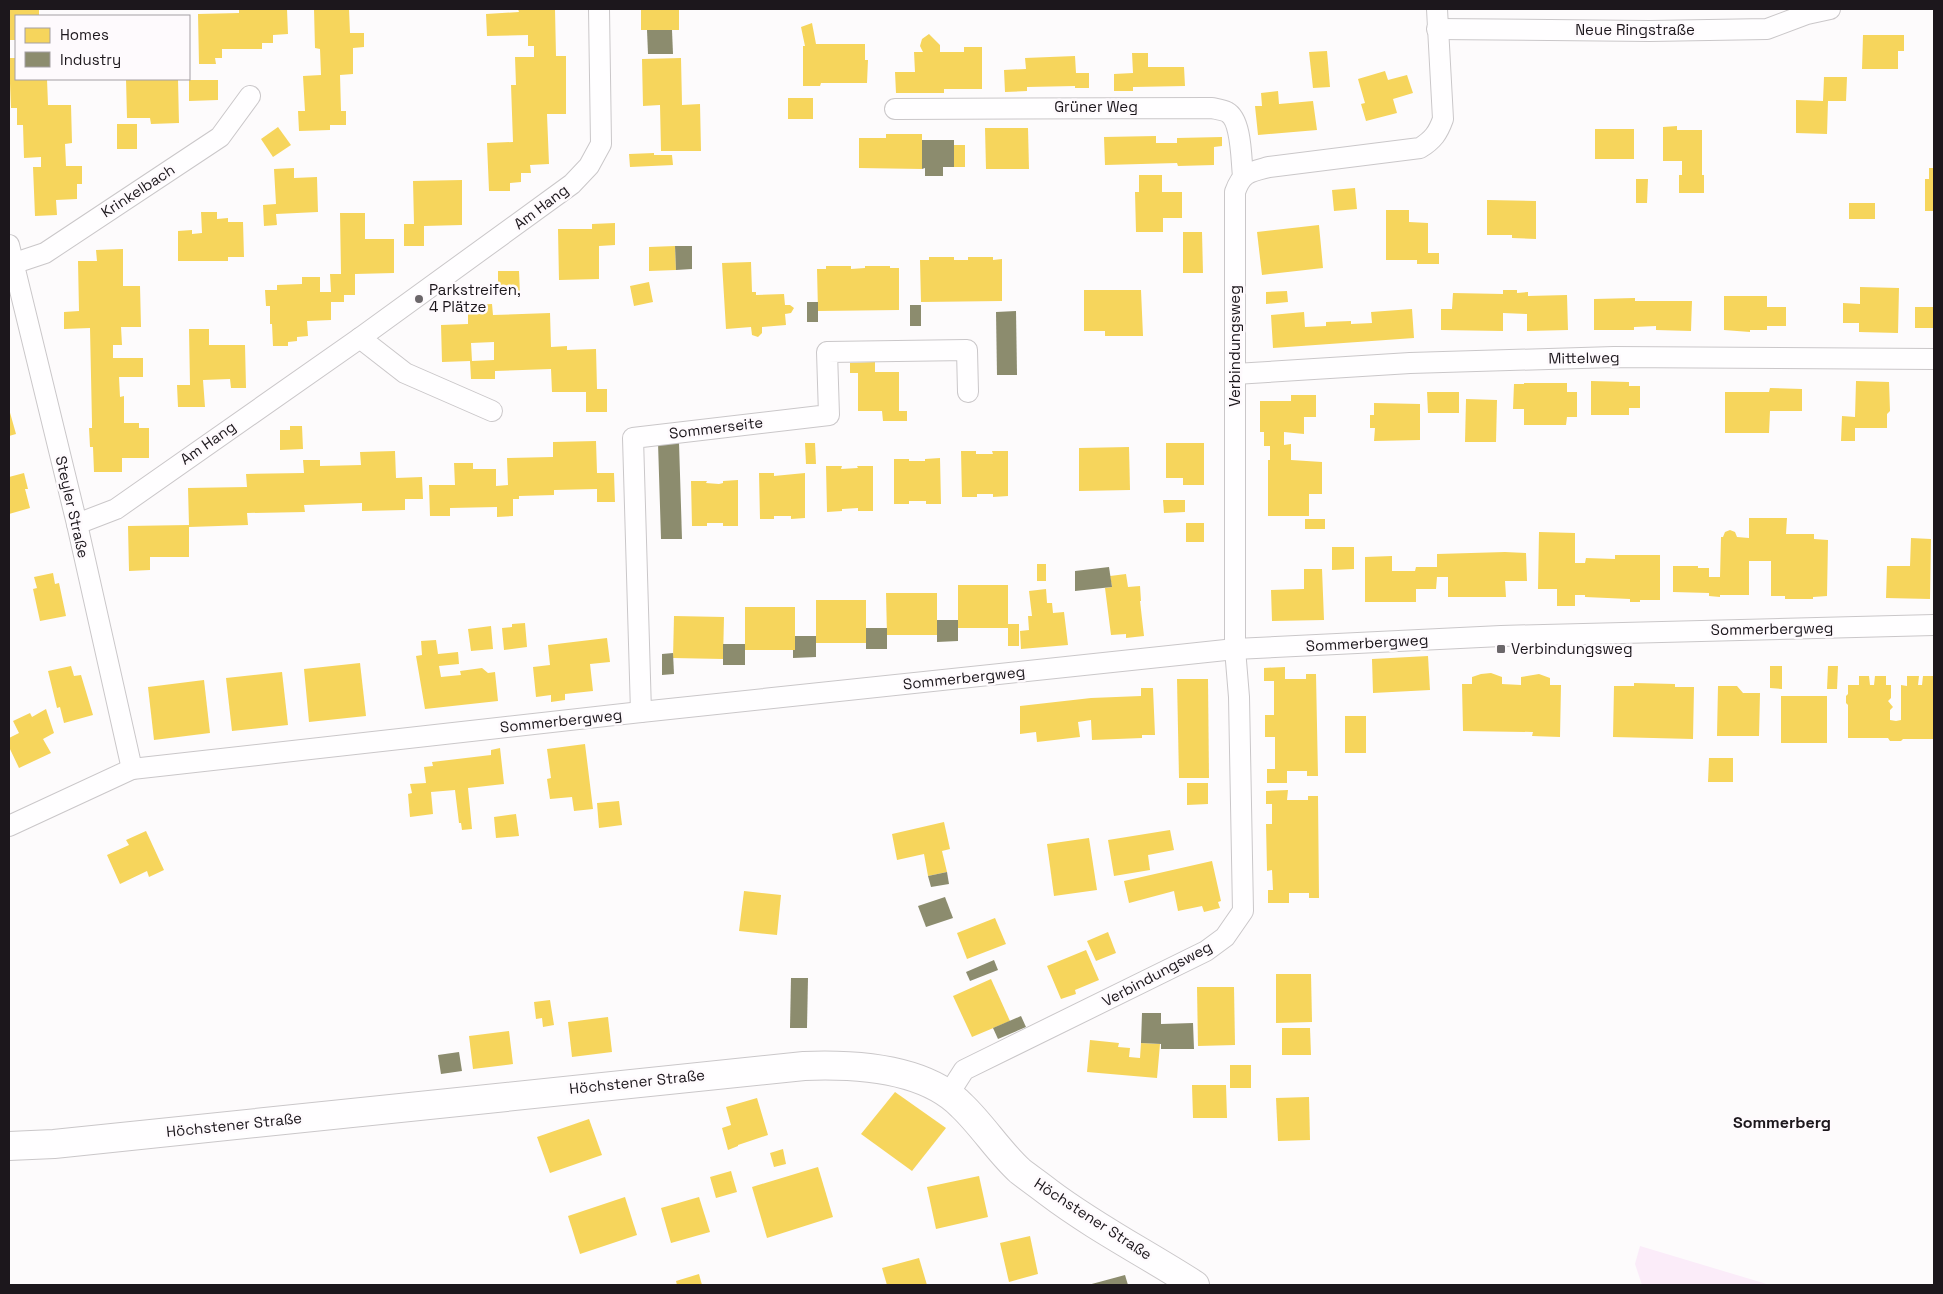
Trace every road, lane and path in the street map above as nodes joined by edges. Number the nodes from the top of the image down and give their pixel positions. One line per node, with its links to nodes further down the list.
1 (599, 9): 9 (street, Am Hang)
2 (1437, 9): 4 (street)
3 (1830, 9): 4 (street, Neue Ringstraße)
4 (1437, 29): 7 (street)
5 (250, 96): 8 (street, Krinkelbach)
6 (896, 109): 7 (street, Grüner Weg)
7 (1243, 176): 11 (street, Verbindungsweg)
8 (10, 258): 14 (street, Steyler Straße)
9 (360, 338): 13 (street); 14 (street, Am Hang)
10 (1934, 359): 11 (street, Mittelweg)
11 (1235, 374): 16 (street, Verbindungsweg)
12 (968, 392): 17 (street, Sommerseite)
13 (492, 411)
14 (76, 524): 18 (street, Steyler Straße)
15 (1934, 625): 16 (street, Sommerbergweg)
16 (1235, 650): 17 (street, Sommerbergweg); 20 (street, Verbindungsweg)
17 (641, 712): 18 (street, Sommerbergweg)
18 (132, 769): 19 (street, Sommerbergweg)
19 (9, 826)
20 (948, 1095): 21 (main road, Höchstener Straße); 22 (main road, Höchstener Straße)
21 (9, 1146)
22 (1196, 1285)

